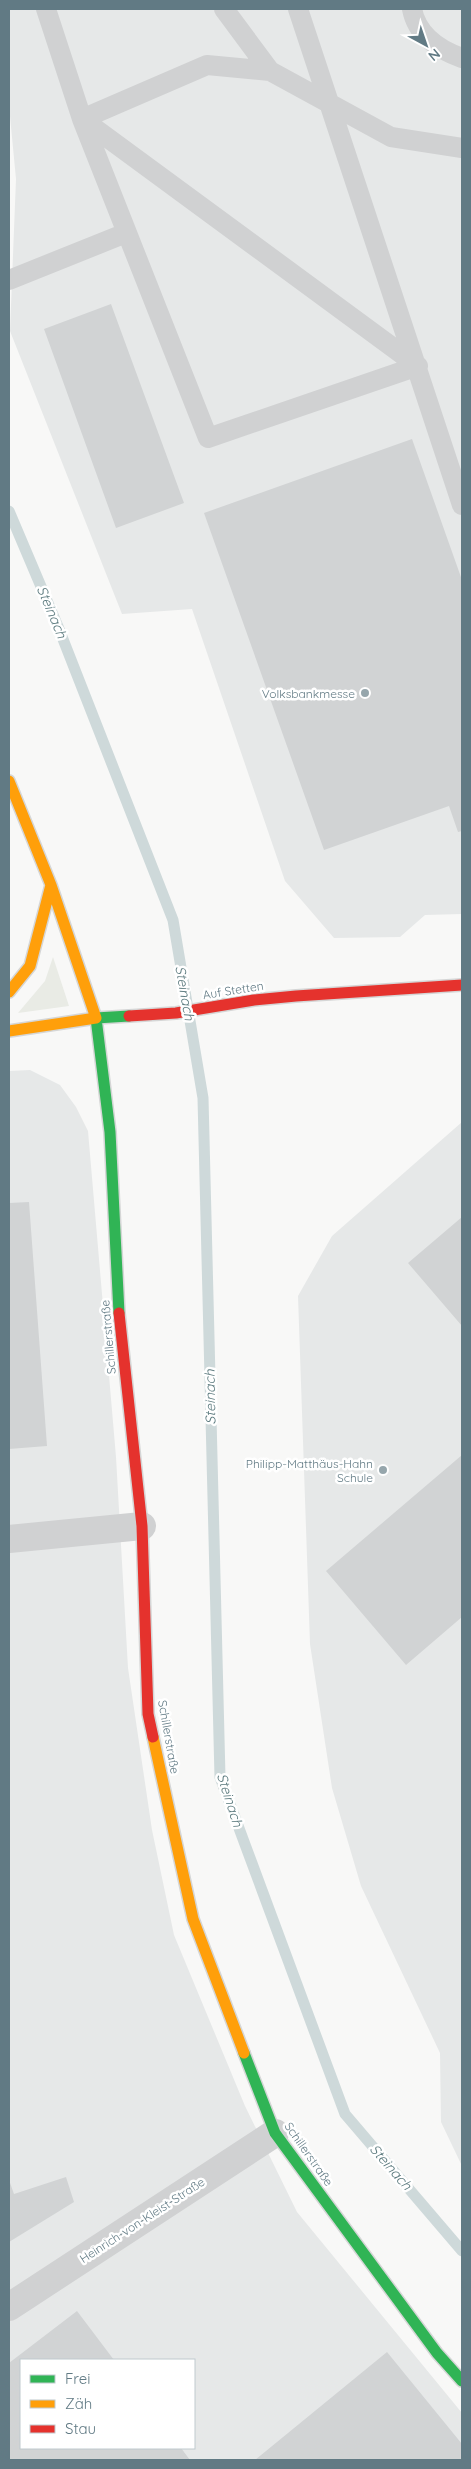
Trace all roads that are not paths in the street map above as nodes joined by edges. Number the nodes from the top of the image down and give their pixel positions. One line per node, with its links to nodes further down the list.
1 (46, 9): 8 (lane)
2 (224, 9): 6 (lane)
3 (298, 9): 7 (lane)
4 (412, 9): 5 (lane)
5 (462, 58)
6 (270, 71): 7 (lane); 8 (lane)
7 (330, 104): 9 (lane); 12 (lane)
8 (82, 119): 10 (lane); 12 (lane)
9 (462, 148)
10 (126, 233): 11 (lane); 12 (lane)
11 (9, 280)
12 (418, 366): 13 (lane)
13 (462, 505)
14 (9, 780): 15 (street, Schillerstraße)
15 (51, 885): 17 (street); 18 (street, Schillerstraße)
16 (462, 985): 18 (street, Auf Stetten)
17 (9, 992)
18 (96, 1018): 19 (street, Auf Stetten); 20 (street, Schillerstraße)
19 (9, 1030)
20 (142, 1526): 21 (street); 22 (street, Schillerstraße)
21 (9, 1540)
22 (275, 2133): 23 (street, Heinrich-von-Kleist-Straße); 24 (street, Schillerstraße)
23 (9, 2307)
24 (462, 2382)

